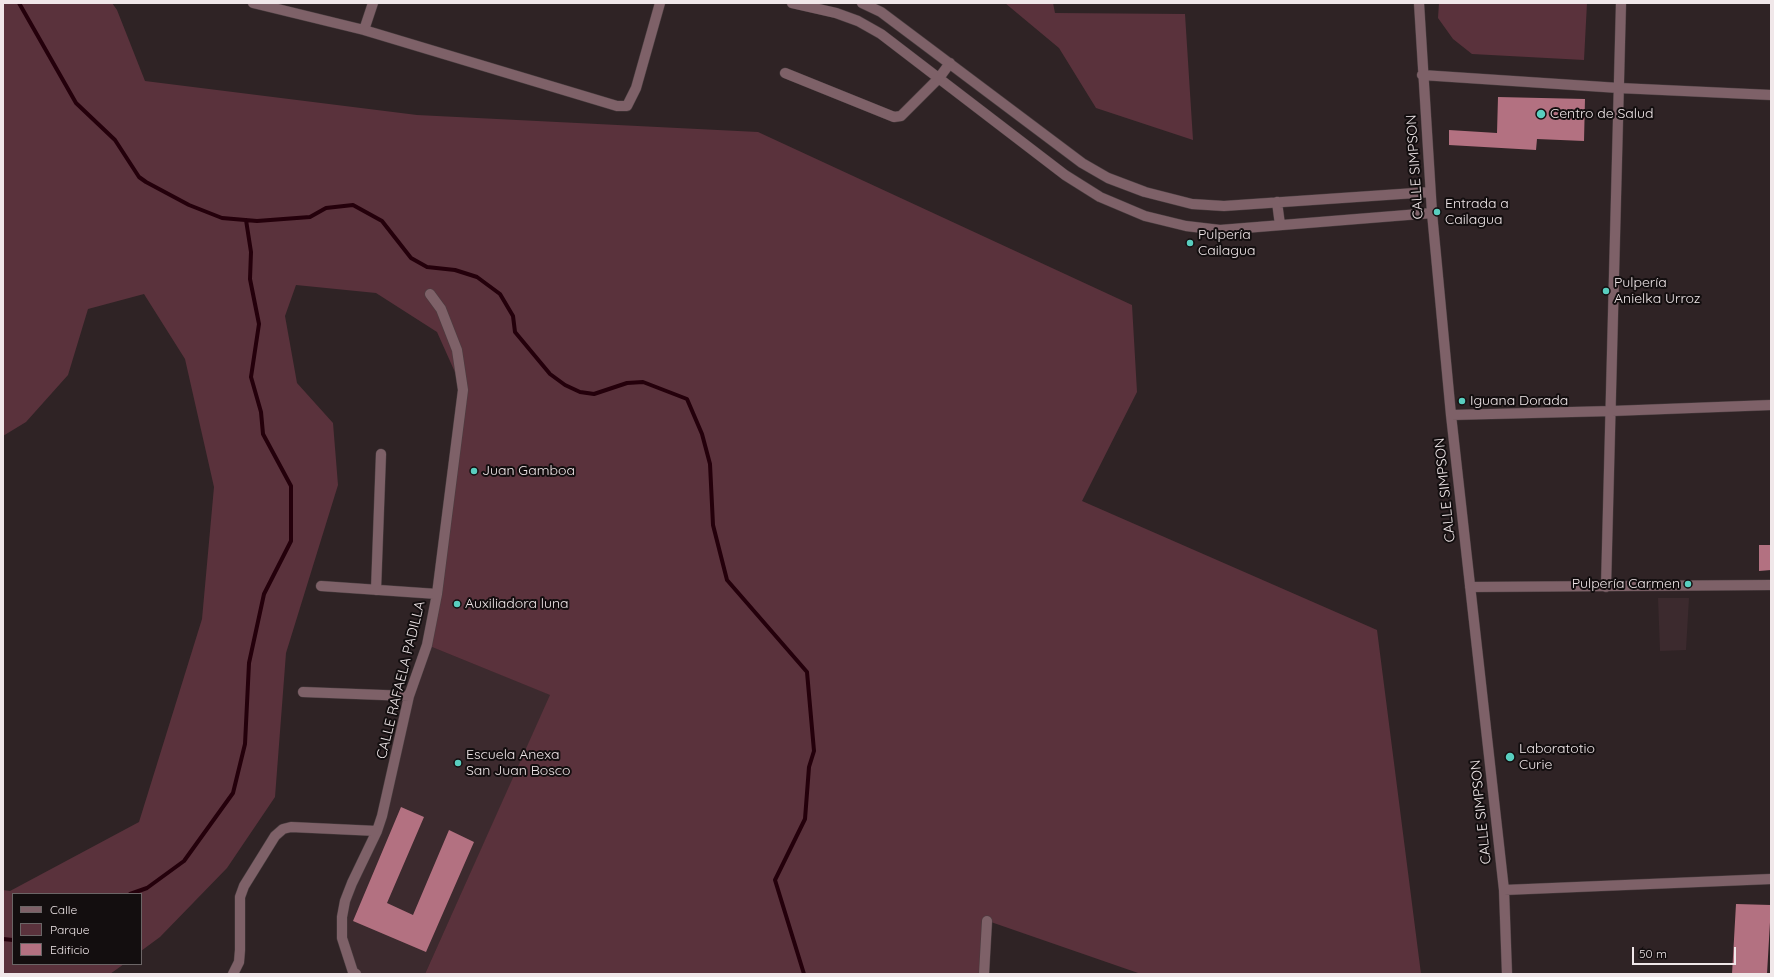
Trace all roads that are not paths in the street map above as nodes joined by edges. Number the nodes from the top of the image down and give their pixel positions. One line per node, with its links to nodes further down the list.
1 (253, 3): 8 (street)
2 (372, 3): 8 (street)
3 (660, 3): 8 (street)
4 (792, 3): 12 (street)
5 (862, 3): 9 (street)
6 (1419, 3): 11 (street, CALLE SIMPSON)
7 (1621, 3): 13 (street)
8 (364, 30)
9 (950, 64): 12 (street); 16 (street)
10 (785, 73): 12 (street)
11 (1422, 76): 13 (street); 15 (street, CALLE SIMPSON)
12 (939, 78): 18 (street)
13 (1619, 88): 14 (street); 21 (street)
14 (1771, 94)
15 (1430, 192): 16 (street); 17 (street, CALLE SIMPSON)
16 (1277, 202): 18 (street)
17 (1432, 213): 18 (street); 22 (street, CALLE SIMPSON)
18 (1280, 225)
19 (430, 294): 29 (street, CALLE RAFAELA PADILLA)
20 (1771, 405): 21 (street)
21 (1612, 411): 22 (street); 27 (street)
22 (1451, 415): 26 (street, CALLE SIMPSON)
23 (381, 454): 28 (street)
24 (1771, 585): 27 (street)
25 (321, 586): 28 (street)
26 (1470, 587): 27 (street); 34 (street, CALLE SIMPSON)
27 (1606, 587)
28 (376, 590): 29 (street)
29 (436, 594): 31 (street, CALLE RAFAELA PADILLA)
30 (304, 692): 31 (street)
31 (409, 696): 32 (street, CALLE RAFAELA PADILLA)
32 (377, 831): 36 (street); 37 (street, CALLE RAFAELA PADILLA)
33 (1771, 879): 34 (street)
34 (1504, 890): 39 (street, CALLE SIMPSON)
35 (987, 921): 38 (street)
36 (234, 974)
37 (356, 974)
38 (984, 974)
39 (1507, 974)

